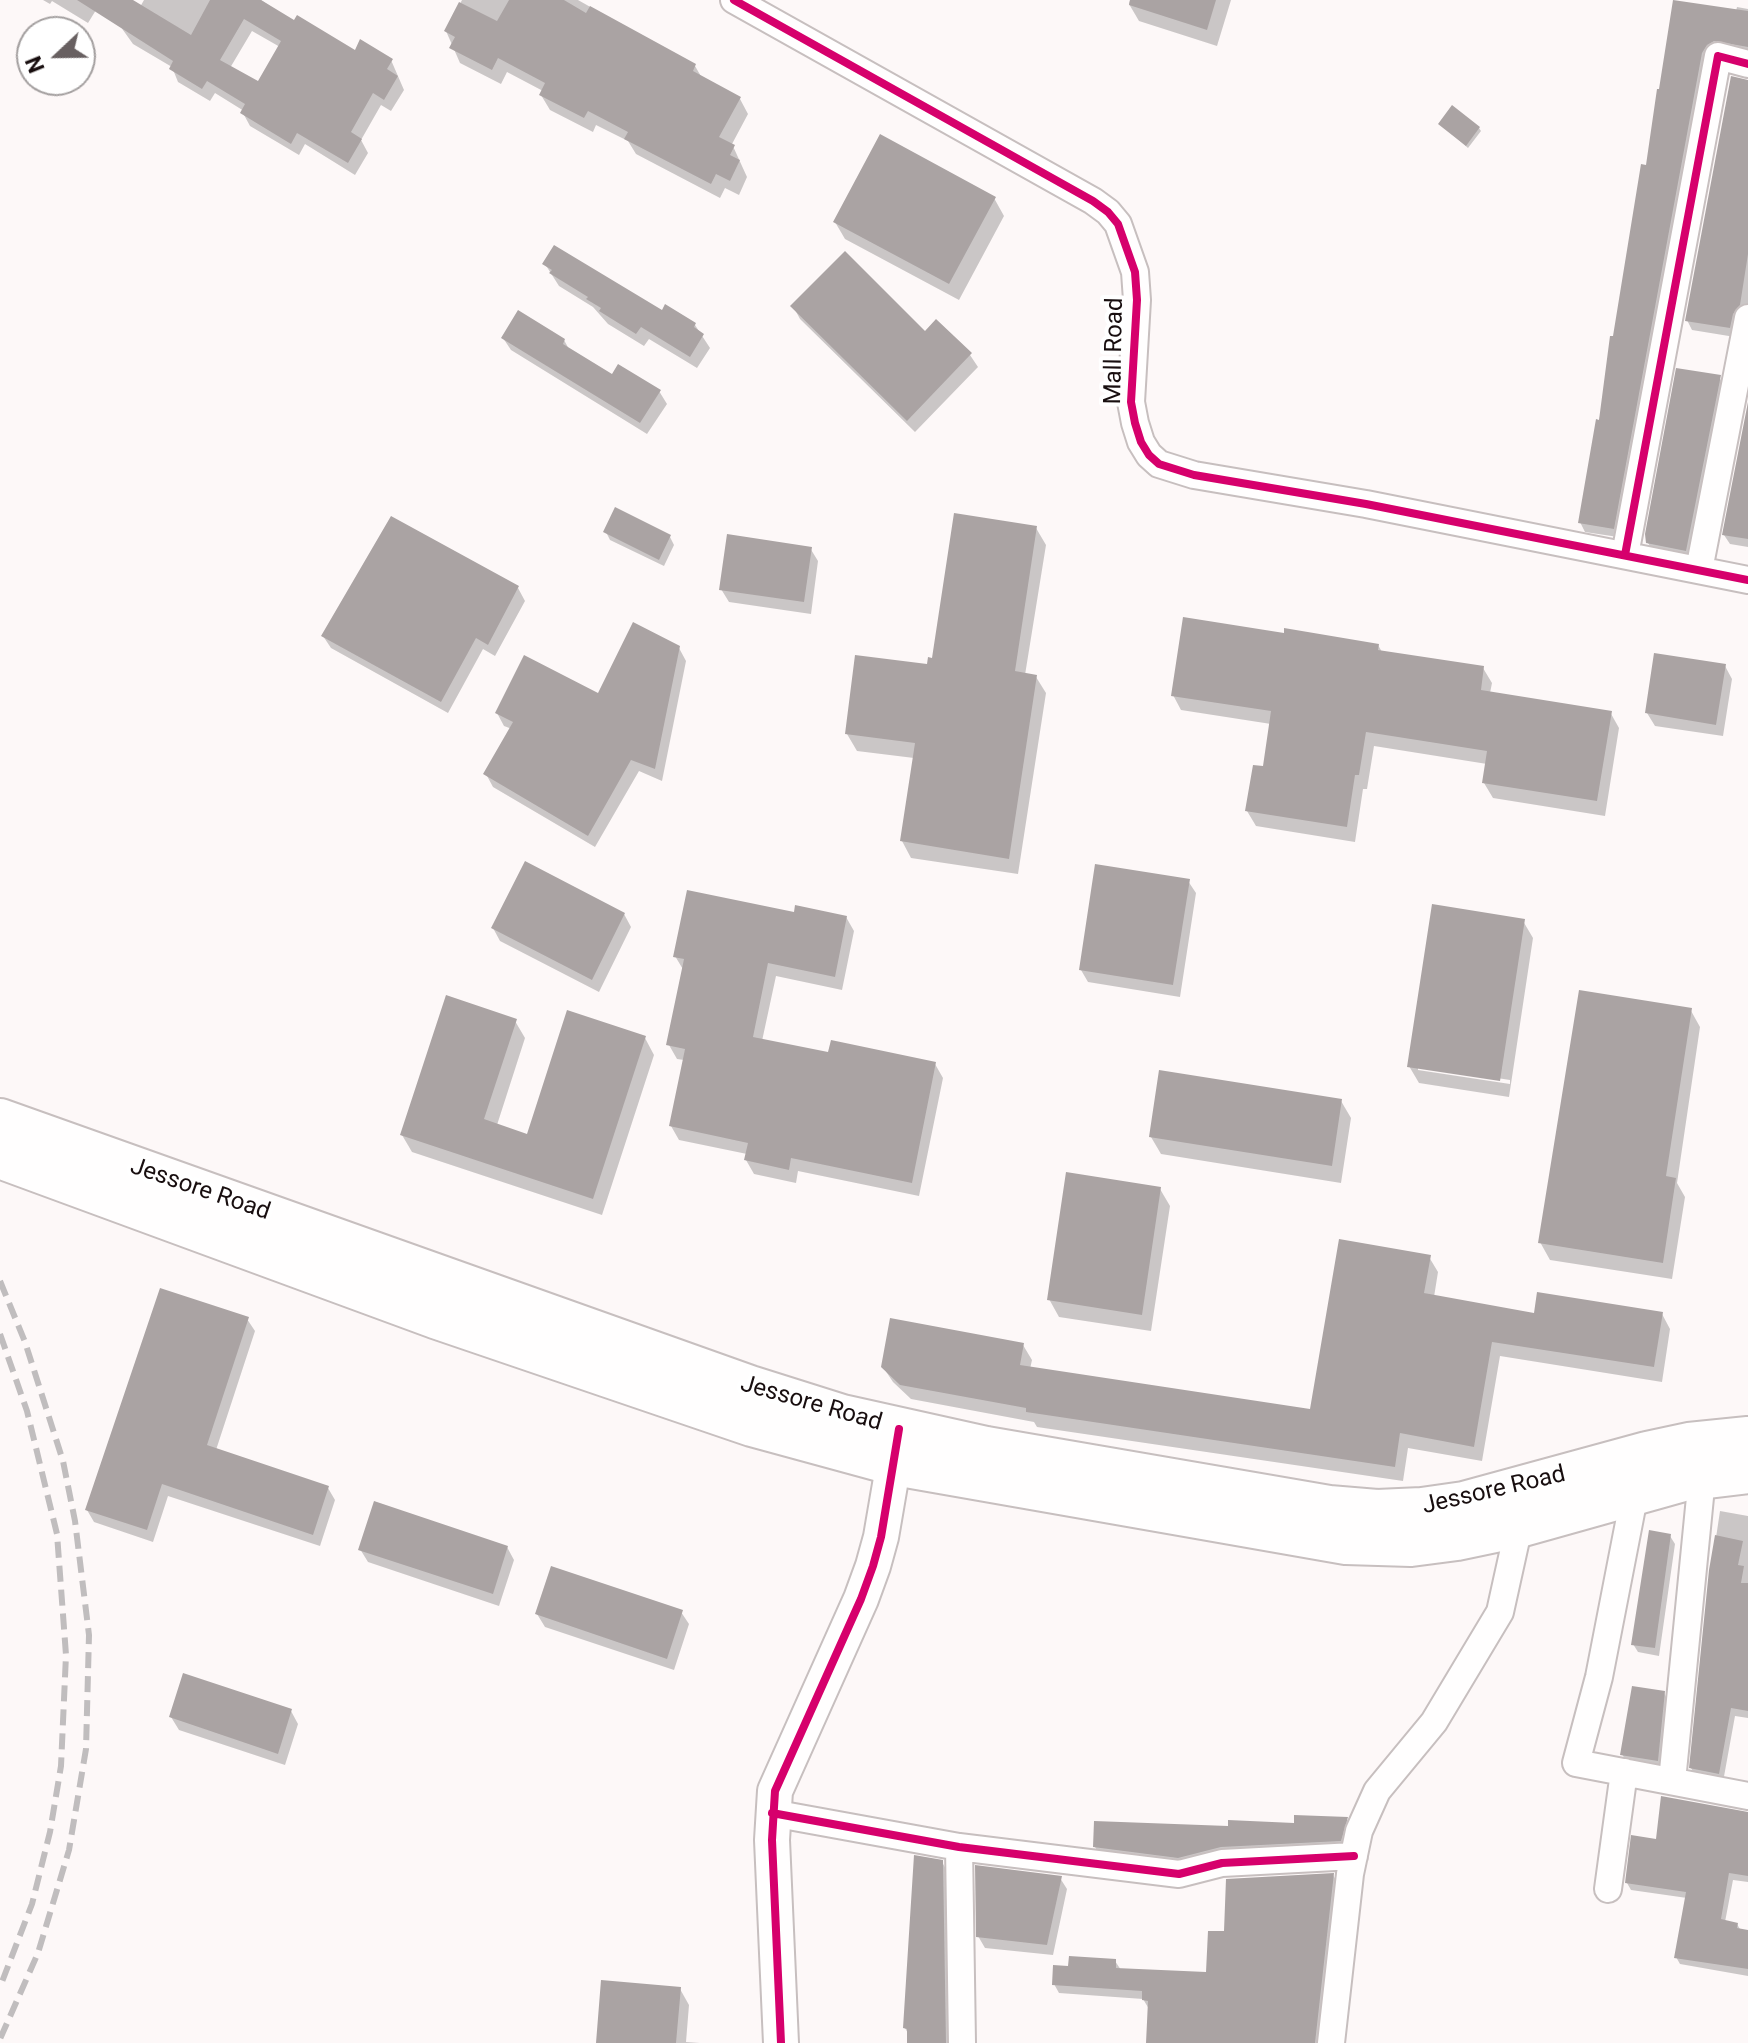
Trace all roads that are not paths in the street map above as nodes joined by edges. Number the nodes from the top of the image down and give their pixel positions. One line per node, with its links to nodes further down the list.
1 (734, 0): 4 (street, Mall Road)
2 (1748, 64): 4 (street)
3 (1748, 318): 5 (street)
4 (1625, 555): 5 (street, Mall Road)
5 (1699, 570): 6 (street, Mall Road)
6 (1748, 580)
7 (0, 1120): 10 (main road, Jessore Road)
8 (0, 1157): 10 (main road, Jessore Road)
9 (1748, 1438): 10 (main road, Jessore Road)
10 (897, 1447): 14 (main road, Jessore Road); 18 (street)
11 (1748, 1472): 12 (main road, Jessore Road)
12 (1702, 1477): 13 (main road, Jessore Road); 16 (street)
13 (1635, 1492): 14 (main road, Jessore Road); 15 (street)
14 (1519, 1526): 20 (street)
15 (1624, 1772): 16 (street); 21 (street)
16 (1672, 1781): 17 (street)
17 (1748, 1796)
18 (772, 1813): 19 (street); 22 (street)
19 (959, 1847): 20 (street); 23 (street)
20 (1354, 1856): 24 (street)
21 (1608, 1889)
22 (781, 2043)
23 (962, 2043)
24 (1331, 2043)

